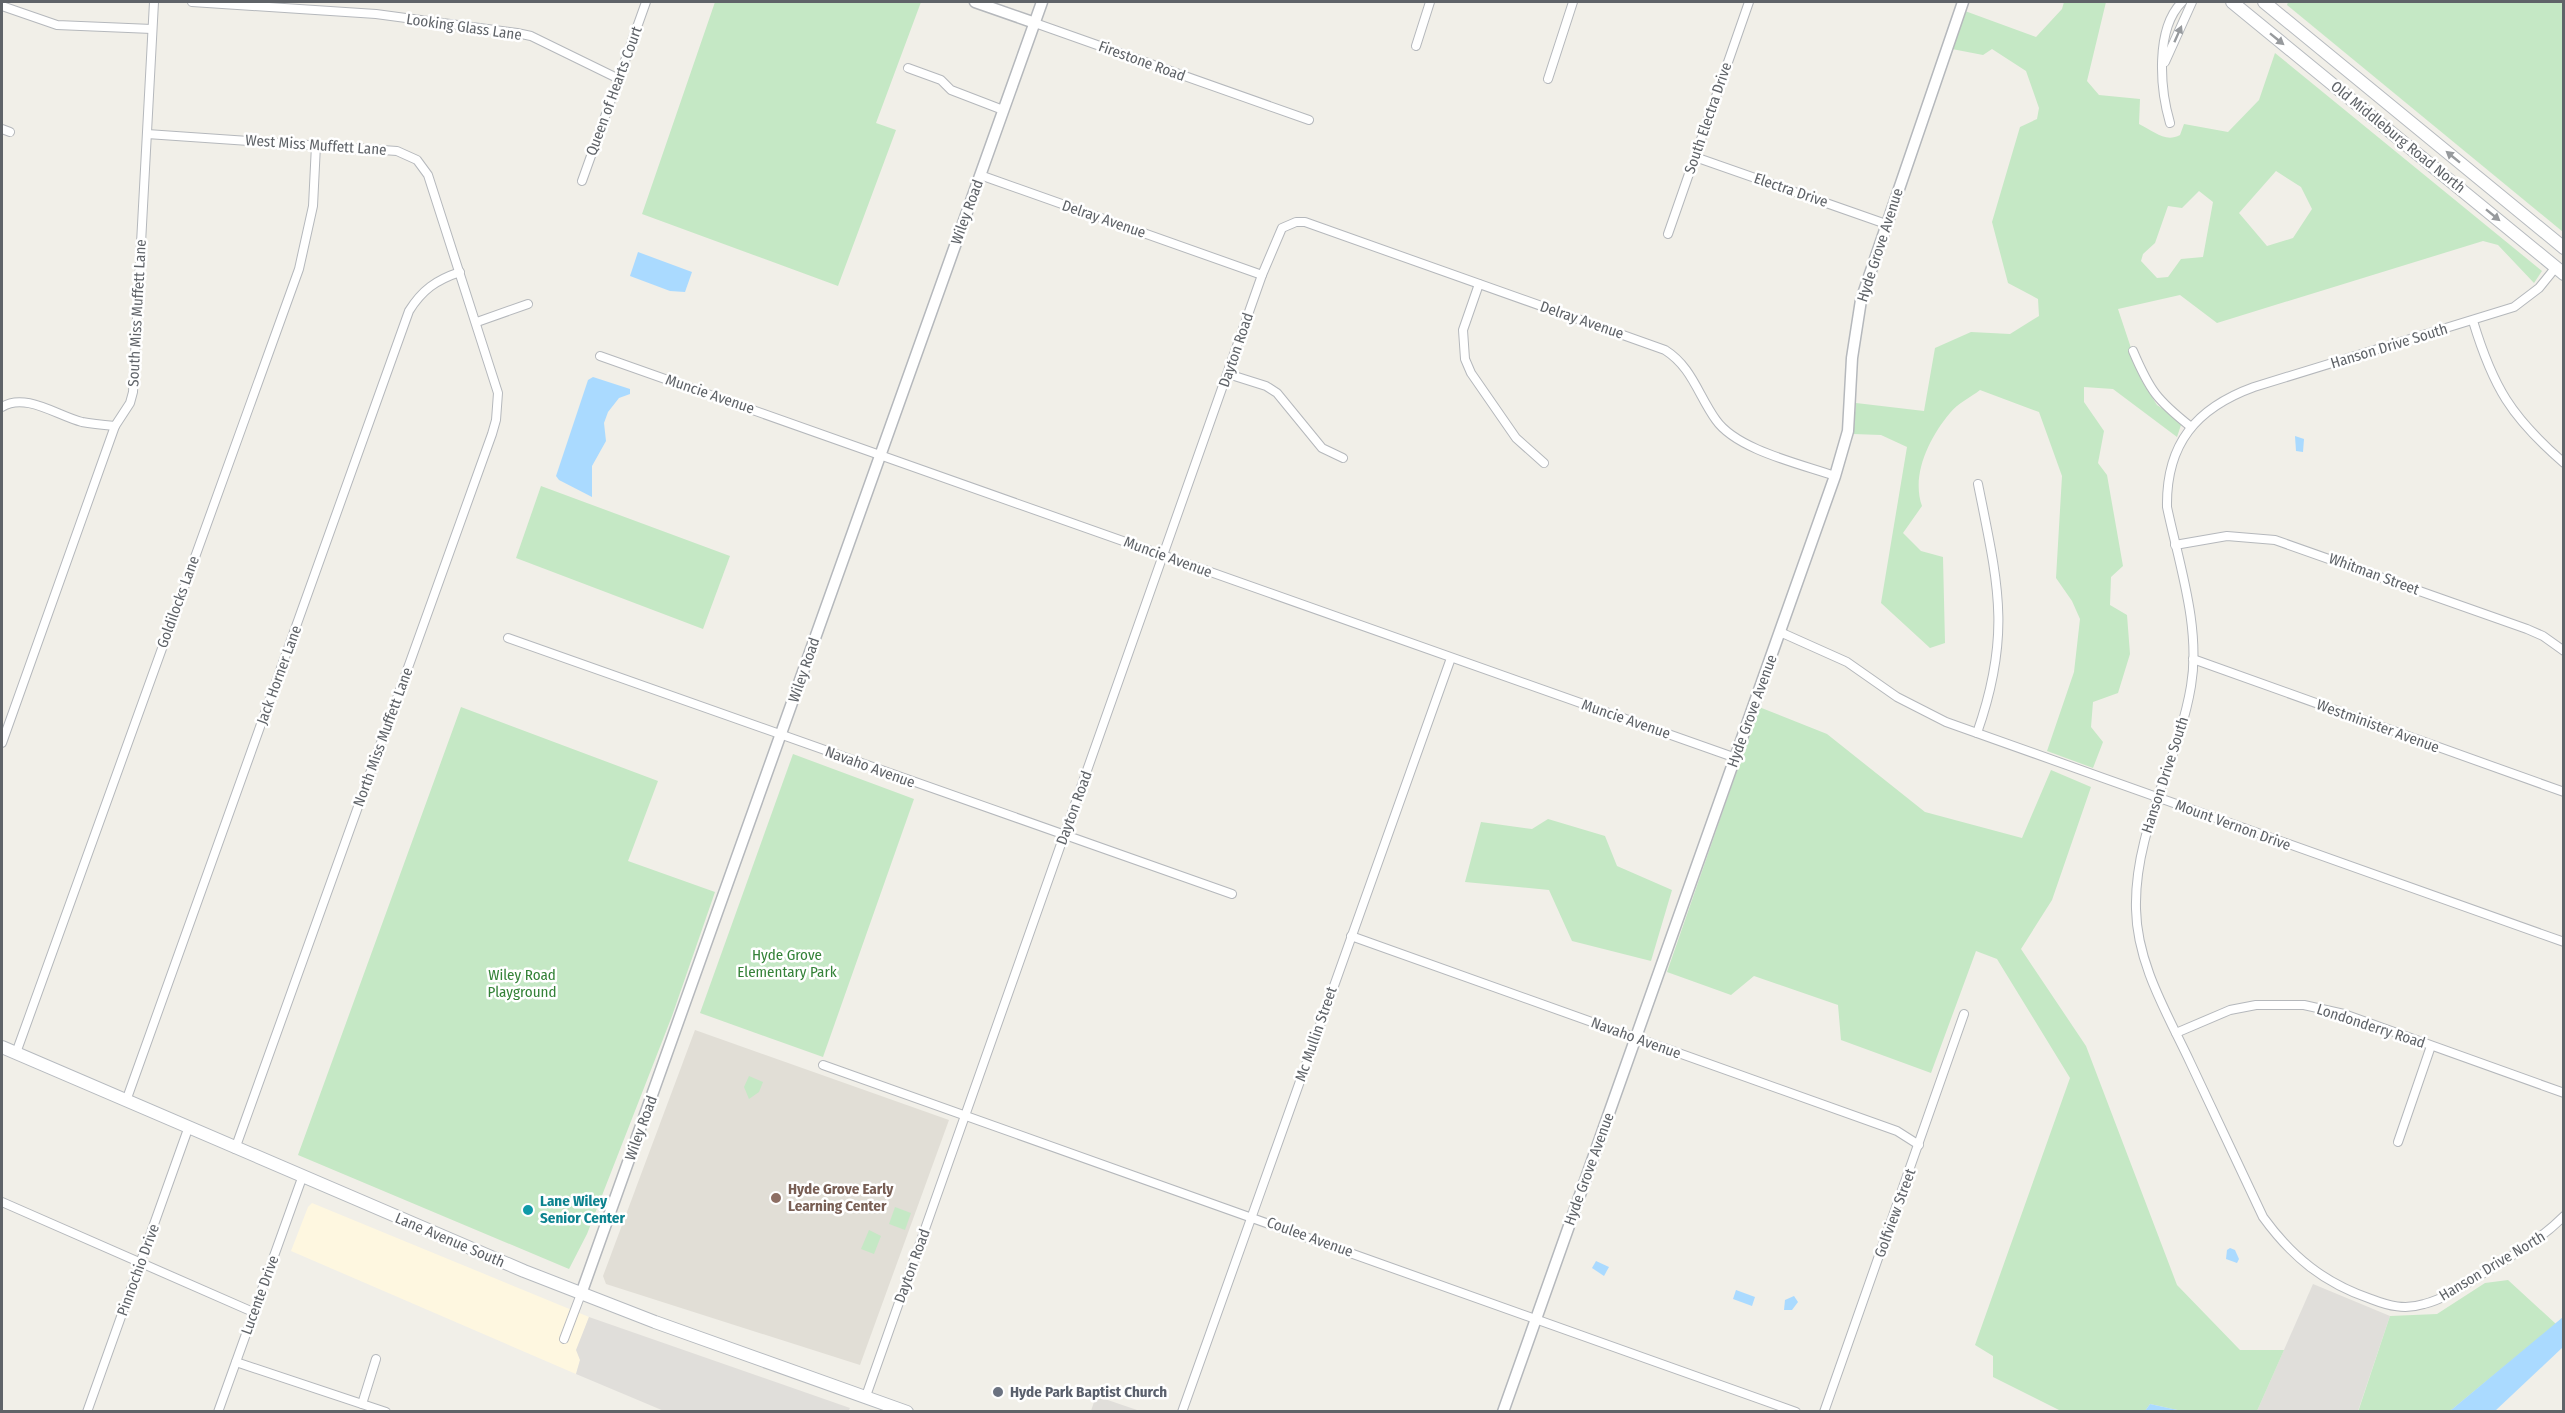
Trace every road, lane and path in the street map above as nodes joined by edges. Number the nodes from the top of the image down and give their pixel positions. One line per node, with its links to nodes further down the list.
1 (154, 2): 16 (street, South Miss Muffett Lane)
2 (192, 2): 20 (street, Looking Glass Lane)
3 (646, 2): 20 (street, Queen of Hearts Court)
4 (975, 2): 15 (street, Firestone Road)
5 (1042, 2): 15 (street, Wiley Road)
6 (1430, 2): 17 (street)
7 (1573, 2): 21 (street)
8 (1749, 2): 29 (street, South Electra Drive)
9 (1963, 2): 33 (street, Hyde Grove Avenue)
10 (2182, 2): 18 (street)
11 (2192, 2): 18 (street, one-way to 11)
12 (2232, 2): 26 (main road, Old Middleburg Road North, one-way to 26)
13 (2264, 2): 22 (main road, Old Middleburg Road North)
14 (2, 6): 16 (street)
15 (1035, 23): 23 (street, Wiley Road); 24 (street, Firestone Road)
16 (152, 29): 27 (street, South Miss Muffett Lane)
17 (1416, 46)
18 (2163, 65): 25 (street)
19 (908, 68): 23 (street)
20 (619, 79): 31 (street, Queen of Hearts Court)
21 (1548, 79)
22 (2392, 107): 26 (main road); 35 (main road, Old Middleburg Road North, one-way to 22)
23 (1003, 110): 30 (street, Wiley Road)
24 (1309, 120)
25 (2170, 123)
26 (2380, 123): 36 (main road, Old Middleburg Road North, one-way to 36)
27 (147, 134): 28 (street, West Miss Muffett Lane); 47 (street, South Miss Muffett Lane)
28 (316, 145): 37 (street, West Miss Muffett Lane); 77 (street, Goldilocks Lane)
29 (1695, 157): 33 (street, Electra Drive); 34 (street, South Electra Drive)
30 (980, 175): 38 (street, Delray Avenue); 49 (street, Wiley Road)
31 (582, 181)
32 (1289, 224): 38 (street, Dayton Road); 39 (street, Delray Avenue)
33 (1886, 224): 53 (street, Hyde Grove Avenue)
34 (1668, 234)
35 (2564, 248)
36 (2560, 271): 41 (street, Hanson Drive South)
37 (460, 272): 42 (street, West Miss Muffett Lane); 80 (street, Jack Horner Lane)
38 (1262, 275): 45 (street, Dayton Road)
39 (1479, 284): 51 (street); 53 (street, Delray Avenue)
40 (528, 304): 42 (street)
41 (2473, 321): 48 (street, Hanson Drive South); 52 (street)
42 (477, 322): 85 (street, North Miss Muffett Lane)
43 (2133, 351): 48 (street)
44 (600, 356): 49 (street, Muncie Avenue)
45 (1228, 374): 50 (street); 56 (street, Dayton Road)
46 (2, 407): 47 (street)
47 (115, 426): 64 (street, South Miss Muffett Lane)
48 (2191, 427): 55 (street, Hanson Drive South)
49 (880, 454): 56 (street, Muncie Avenue); 63 (street, Wiley Road)
50 (1343, 458)
51 (1544, 463)
52 (2564, 463)
53 (1835, 477): 57 (street, Hyde Grove Avenue)
54 (1978, 484): 62 (street)
55 (2175, 545): 59 (street, Whitman Street); 61 (street, Hanson Drive South)
56 (1163, 556): 60 (street, Muncie Avenue); 68 (street, Dayton Road)
57 (1780, 632): 62 (street, Mount Vernon Drive); 65 (street, Hyde Grove Avenue)
58 (508, 638): 63 (street, Navaho Avenue)
59 (2564, 651)
60 (1451, 658): 65 (street, Muncie Avenue); 70 (street, Mc Mullin Street)
61 (2193, 659): 66 (street, Westminister Avenue); 67 (street, Hanson Drive South)
62 (1977, 733): 67 (street, Mount Vernon Drive)
63 (781, 735): 68 (street, Navaho Avenue); 92 (street, Wiley Road)
64 (2, 743)
65 (1736, 758): 74 (street, Hyde Grove Avenue)
66 (2564, 792)
67 (2157, 798): 71 (street, Mount Vernon Drive); 73 (street, Hanson Drive South)
68 (1064, 836): 69 (street, Navaho Avenue); 81 (street, Dayton Road)
69 (1232, 894)
70 (1351, 936): 74 (street, Navaho Avenue); 88 (street, Mc Mullin Street)
71 (2564, 942)
72 (1964, 1014): 84 (street, Golfview Street)
73 (2176, 1033): 75 (street, Londonderry Road); 91 (street, Hanson Drive South)
74 (1636, 1038): 84 (street, Navaho Avenue); 94 (street, Hyde Grove Avenue)
75 (2431, 1046): 79 (street, Londonderry Road); 83 (street)
76 (2, 1047): 77 (main road, Lane Avenue South)
77 (16, 1053): 80 (main road, Lane Avenue South)
78 (823, 1065): 81 (street, Coulee Avenue)
79 (2564, 1093)
80 (126, 1101): 82 (main road, Lane Avenue South)
81 (966, 1115): 88 (street, Coulee Avenue); 98 (street, Dayton Road)
82 (188, 1129): 85 (main road, Lane Avenue South); 90 (street, Pinnochio Drive)
83 (2398, 1142)
84 (1919, 1145): 107 (street, Golfview Street)
85 (235, 1149): 86 (main road, Lane Avenue South)
86 (302, 1178): 92 (main road, Lane Avenue South); 93 (street, Lucente Drive)
87 (2, 1202): 90 (street)
88 (1252, 1216): 94 (street, Coulee Avenue); 104 (street, Mc Mullin Street)
89 (2564, 1216): 91 (street, Hanson Drive North)
90 (140, 1263): 93 (street); 100 (street, Pinnochio Drive)
91 (2346, 1291)
92 (581, 1294): 95 (street, Wiley Road); 98 (main road, Lane Avenue South)
93 (253, 1312): 97 (street, Lucente Drive)
94 (1536, 1318): 105 (street, Hyde Grove Avenue); 106 (street, Coulee Avenue)
95 (564, 1339)
96 (376, 1359): 99 (street)
97 (236, 1362): 99 (street); 101 (street, Lucente Drive)
98 (866, 1396): 103 (main road, Lane Avenue South)
99 (362, 1404): 102 (street)
100 (87, 1412)
101 (218, 1412)
102 (387, 1412)
103 (907, 1412)
104 (1182, 1412)
105 (1503, 1412)
106 (1796, 1412)
107 (1824, 1412)

